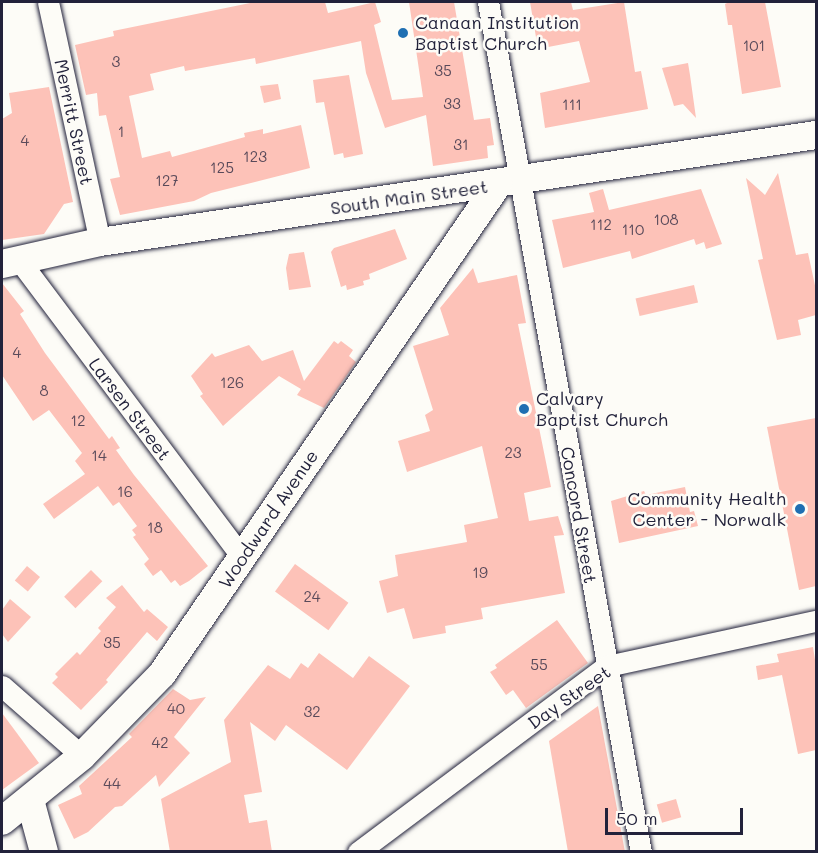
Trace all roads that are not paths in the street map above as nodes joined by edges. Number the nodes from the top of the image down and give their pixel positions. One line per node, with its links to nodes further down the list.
1 (48, 2): 5 (street, Merritt Street)
2 (488, 2): 4 (street, Concord Street)
3 (816, 135): 4 (main road, South Main Street)
4 (508, 182): 5 (main road, South Main Street); 7 (main road, Woodward Avenue); 9 (street, Concord Street)
5 (100, 242): 6 (main road, South Main Street)
6 (10, 262): 7 (street, Larsen Street)
7 (242, 558): 11 (main road, Woodward Avenue)
8 (816, 621): 9 (street, Day Street)
9 (607, 666): 15 (street, Day Street); 16 (street, Concord Street)
10 (2, 686): 11 (street)
11 (82, 756): 12 (main road, Woodward Avenue)
12 (30, 800): 13 (main road, Woodward Avenue); 14 (main road)
13 (2, 821)
14 (44, 852)
15 (358, 852)
16 (641, 852)

